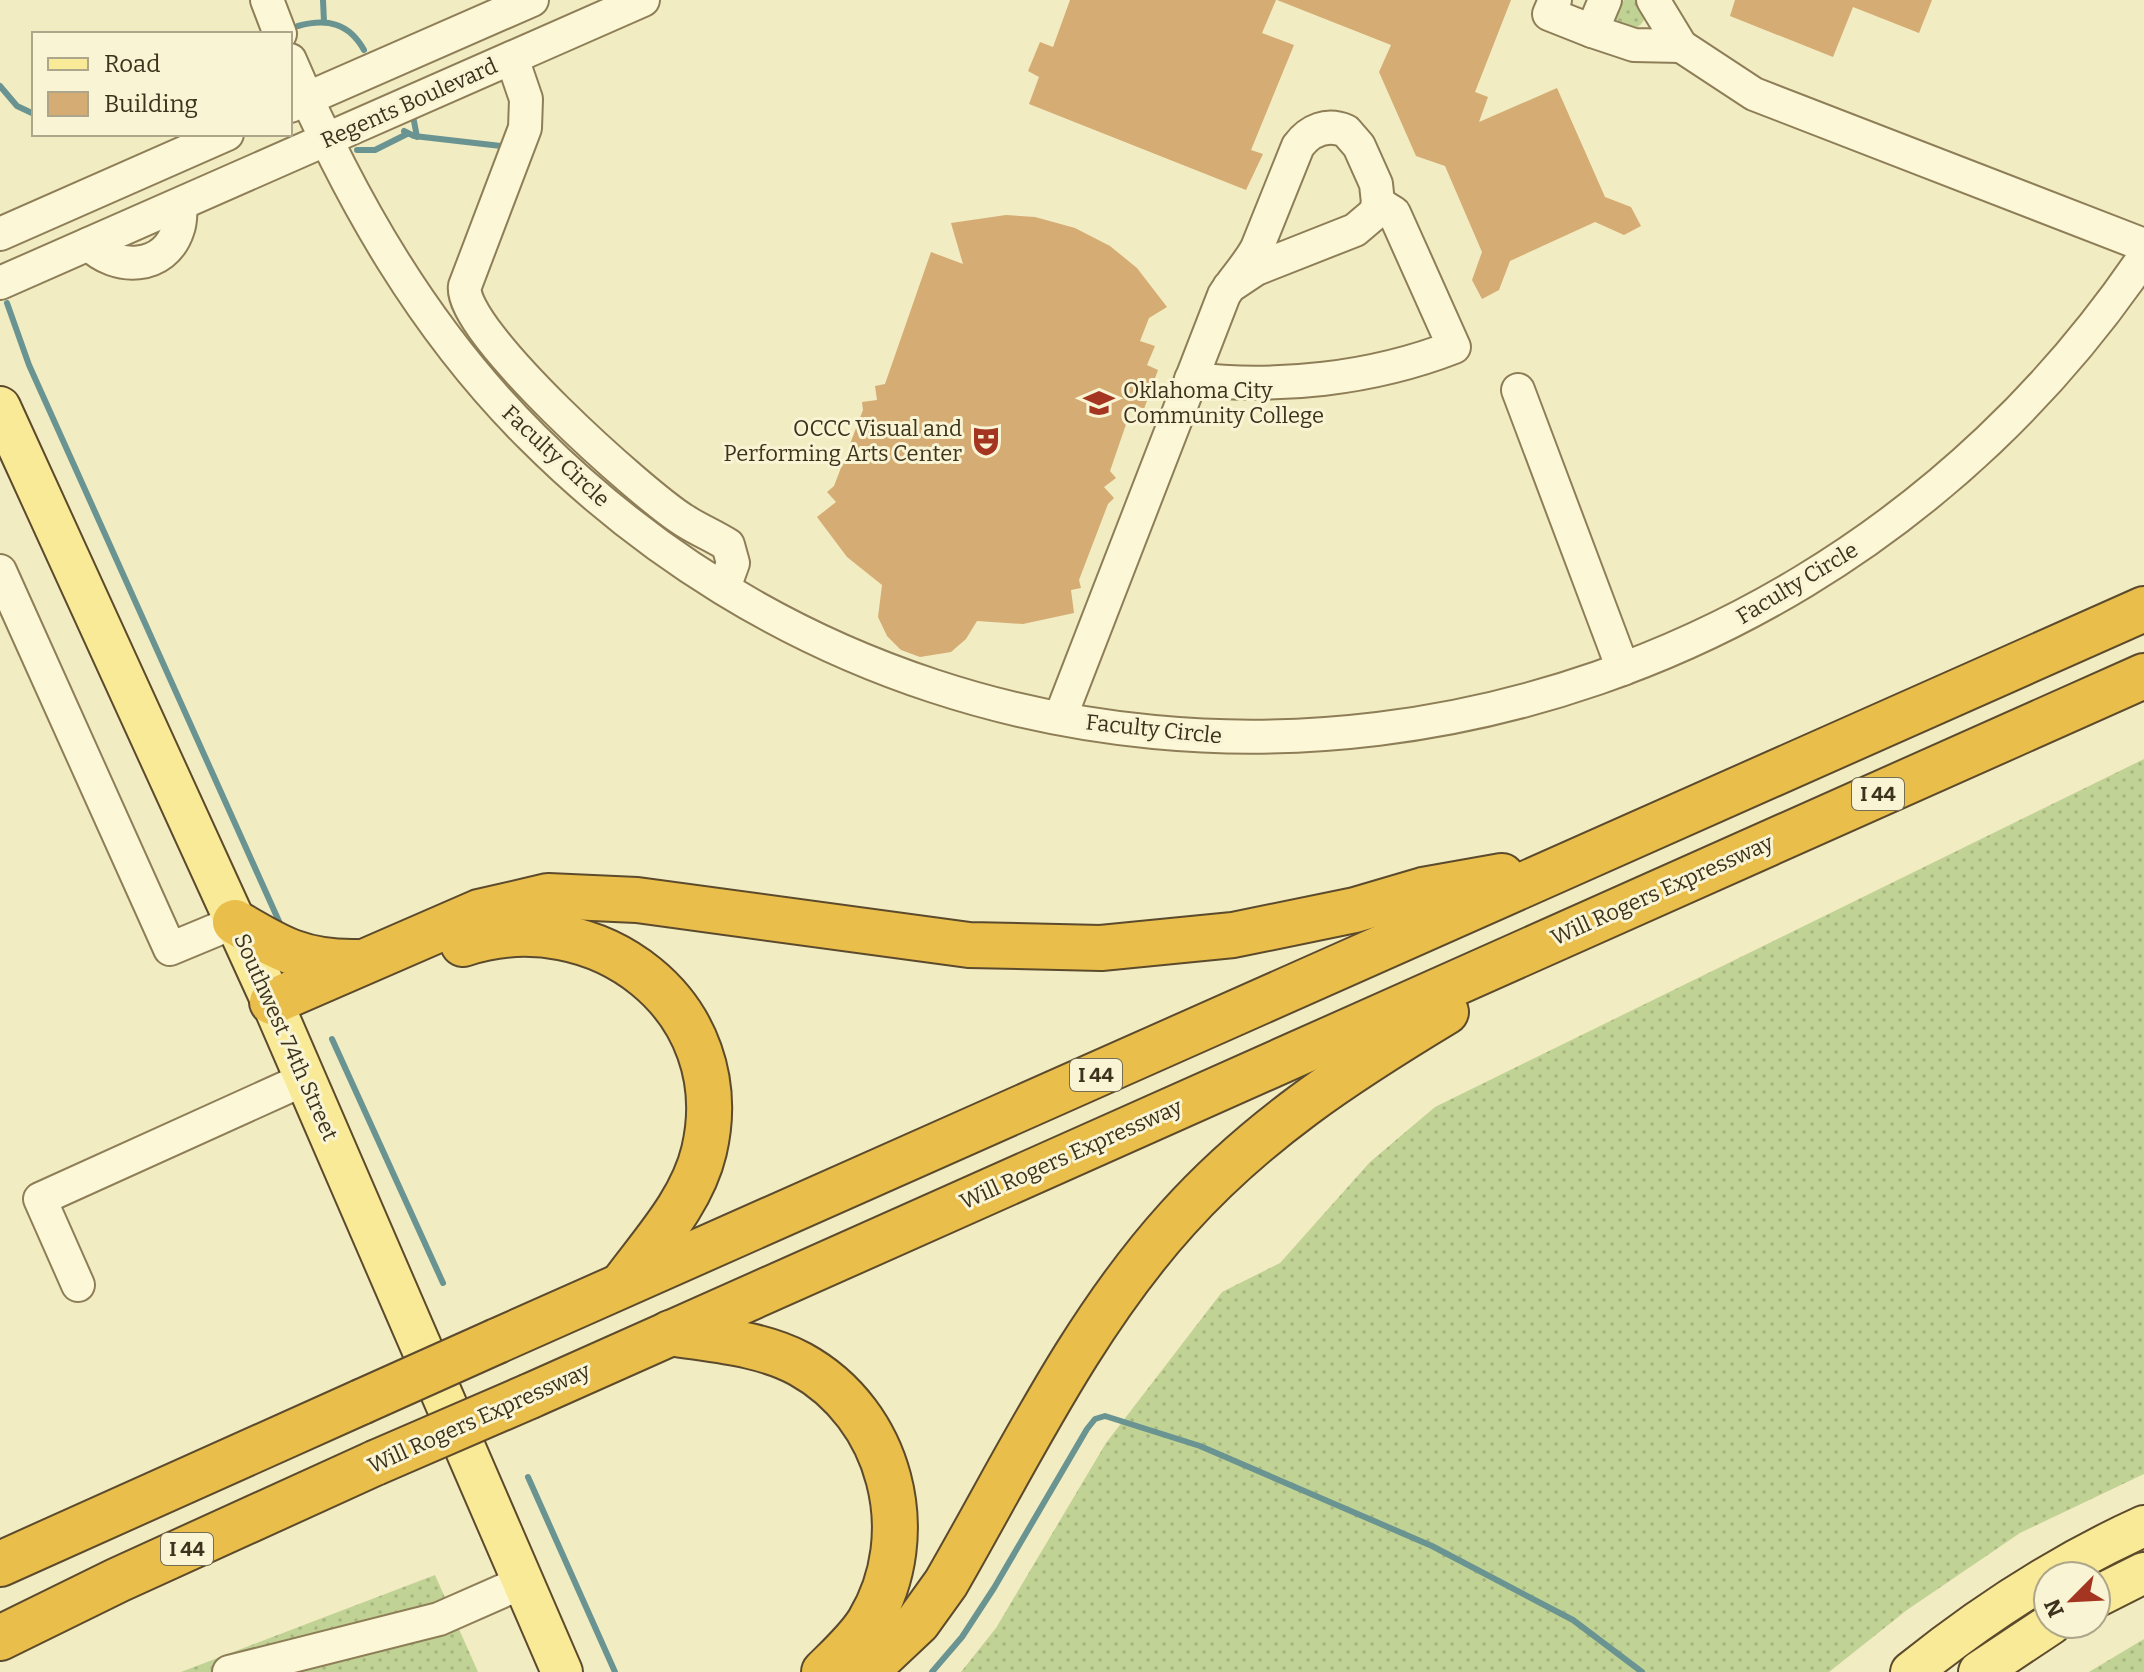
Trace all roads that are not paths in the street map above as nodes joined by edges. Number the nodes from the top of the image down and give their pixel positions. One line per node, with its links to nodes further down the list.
1 (267, 0): 9 (street)
2 (532, 0): 13 (street, Regents Boulevard)
3 (643, 0): 7 (street, Regents Boulevard)
4 (1555, 0): 8 (street)
5 (1605, 0): 8 (street)
6 (1653, 0): 10 (street)
7 (608, 7): 11 (street, Regents Boulevard)
8 (1592, 31): 10 (street)
9 (279, 32)
10 (1681, 46): 20 (street)
11 (512, 58): 15 (street, Regents Boulevard); 28 (street)
12 (292, 70): 13 (street, Faculty Circle)
13 (298, 102): 15 (street, Faculty Circle)
14 (222, 136): 16 (street)
15 (326, 140): 18 (street, Regents Boulevard); 28 (street, Faculty Circle)
16 (142, 171): 18 (street); 19 (street)
17 (1378, 203): 23 (street); 23 (street); 24 (street)
18 (170, 208): 22 (street, Regents Boulevard)
19 (0, 234)
20 (2144, 245)
21 (2144, 257): 30 (street, Faculty Circle)
22 (0, 283)
23 (1229, 287): 24 (street)
24 (1191, 379): 32 (street)
25 (1518, 390): 30 (street)
26 (4, 426): 35 (main road, Southwest 74th Street)
27 (0, 571): 35 (street)
28 (724, 588): 32 (street, Faculty Circle)
29 (2144, 609): 33 (highway, I 44)
30 (1623, 669): 32 (street, Faculty Circle)
31 (2144, 676): 34 (highway, Will Rogers Expressway / I 44)
32 (1060, 718)
33 (1571, 863): 36 (highway); 40 (highway, I 44)
34 (1612, 912): 41 (highway, Will Rogers Expressway / I 44); 52 (highway)
35 (235, 922): 36 (highway); 37 (main road, Southwest 74th Street)
36 (363, 962): 37 (highway)
37 (276, 1012): 38 (main road, Southwest 74th Street); 40 (highway)
38 (305, 1079): 39 (street); 45 (main road, Southwest 74th Street)
39 (78, 1285)
40 (621, 1287): 43 (highway, I 44, bridge)
41 (670, 1333): 48 (highway, Will Rogers Expressway / I 44, bridge); 51 (highway)
42 (2144, 1526): 53 (main road)
43 (0, 1564)
44 (2144, 1573): 46 (main road)
45 (523, 1582): 49 (street); 50 (main road, Southwest 74th Street)
46 (2112, 1589)
47 (2032, 1637): 54 (main road)
48 (0, 1638)
49 (229, 1672)
50 (562, 1672)
51 (824, 1672)
52 (865, 1672)
53 (1911, 1672)
54 (1979, 1672)

